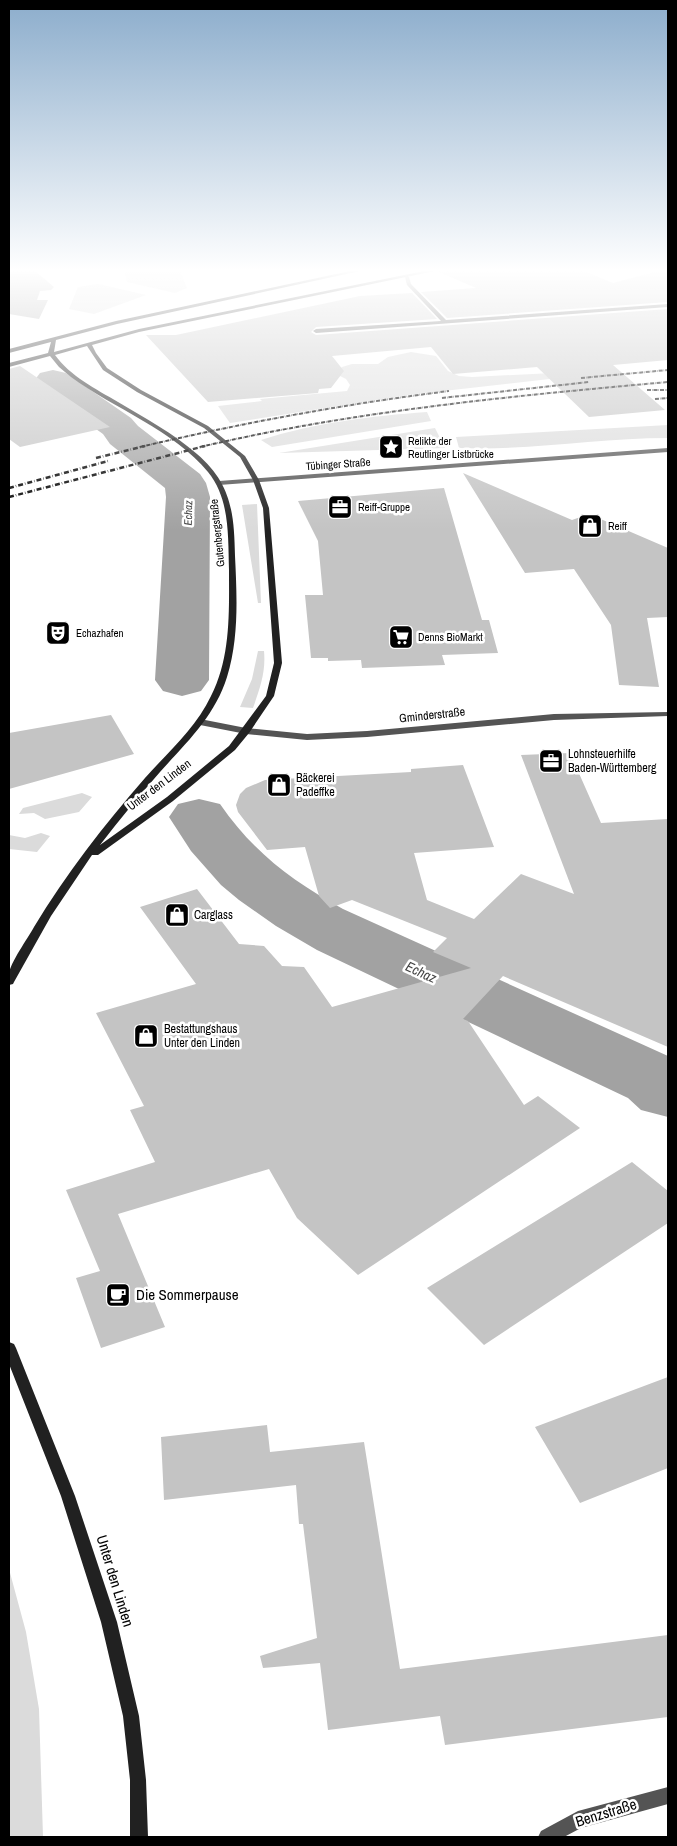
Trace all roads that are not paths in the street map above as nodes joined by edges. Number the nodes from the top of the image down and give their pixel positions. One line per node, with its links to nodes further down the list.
1 (36, 357): 4 (main road)
2 (53, 357): 7 (main road, Gutenbergstraße)
3 (96, 357): 6 (main road)
4 (9, 365)
5 (668, 450): 6 (street, Tübinger Straße)
6 (256, 480): 7 (street, Tübinger Straße); 10 (main road)
7 (219, 483): 9 (main road, Gutenbergstraße)
8 (668, 714): 10 (street, Gminderstraße)
9 (200, 722): 10 (street, Gminderstraße); 11 (main road, Unter den Linden)
10 (246, 732): 11 (main road, Unter den Linden)
11 (86, 859): 12 (main road, Unter den Linden)
12 (9, 982)
13 (9, 1348): 15 (main road, Unter den Linden)
14 (668, 1795): 16 (street, Benzstraße)
15 (139, 1837)
16 (547, 1837)

